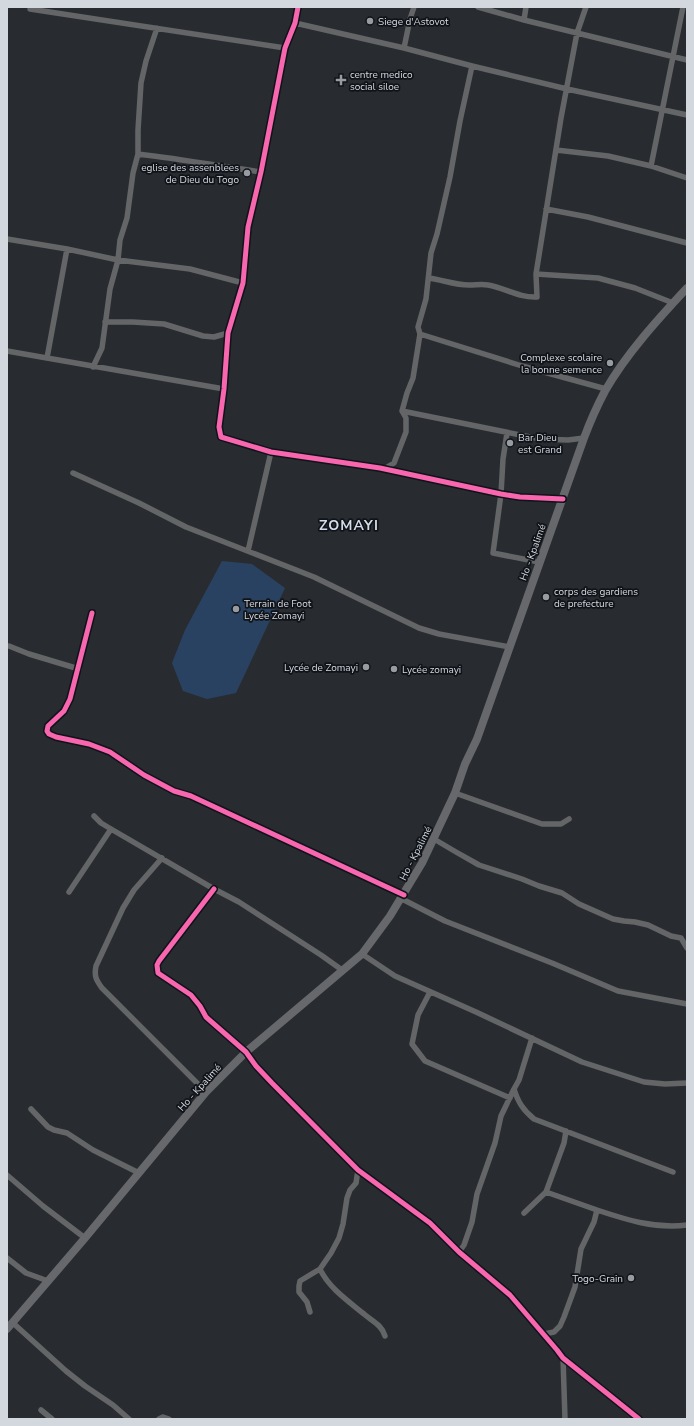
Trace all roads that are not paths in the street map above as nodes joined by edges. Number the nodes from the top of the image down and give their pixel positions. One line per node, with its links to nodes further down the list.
1 (298, 7): 9 (street)
2 (414, 7): 13 (street)
3 (478, 7): 8 (street)
4 (526, 7): 8 (street)
5 (586, 7): 11 (street)
6 (683, 7): 14 (street)
7 (30, 9): 10 (street)
8 (524, 20): 11 (street)
9 (295, 23): 12 (street); 13 (street)
10 (157, 28): 12 (street); 21 (street)
11 (577, 33): 14 (street); 17 (street)
12 (285, 48): 23 (street)
13 (404, 48): 16 (street)
14 (673, 56): 15 (street); 18 (street)
15 (687, 60)
16 (472, 66): 17 (street); 31 (street)
17 (567, 89): 18 (street); 20 (street)
18 (662, 110): 19 (street); 22 (street)
19 (687, 115)
20 (556, 150): 22 (street); 25 (street)
21 (138, 154): 23 (street); 29 (street)
22 (651, 166): 24 (street)
23 (261, 172): 32 (street)
24 (687, 178)
25 (546, 209): 27 (street); 30 (street)
26 (7, 239): 28 (street)
27 (687, 243)
28 (67, 249): 29 (street); 39 (street)
29 (118, 260): 32 (street); 35 (street)
30 (536, 274): 31 (street); 34 (street)
31 (429, 278): 37 (street)
32 (243, 283): 36 (street)
33 (687, 288): 34 (main road, Ho - Kpalimé)
34 (673, 303): 42 (main road, Ho - Kpalimé)
35 (105, 322): 36 (street); 40 (street)
36 (228, 333): 41 (street)
37 (420, 334): 42 (street); 43 (street)
38 (7, 351): 39 (street)
39 (48, 358): 40 (street)
40 (94, 367): 41 (street)
41 (224, 389): 46 (street)
42 (606, 389): 45 (main road, Ho - Kpalimé)
43 (402, 411): 44 (street); 47 (street)
44 (507, 433): 45 (street); 49 (street)
45 (584, 438): 50 (main road, Ho - Kpalimé)
46 (271, 452): 47 (street); 51 (street)
47 (384, 469): 49 (street)
48 (73, 473): 51 (street)
49 (501, 494): 50 (street); 52 (street)
50 (562, 499): 52 (main road, Ho - Kpalimé)
51 (248, 551): 55 (street)
52 (539, 562): 55 (main road, Ho - Kpalimé)
53 (92, 613): 56 (street)
54 (9, 646): 56 (street)
55 (510, 647): 57 (main road, Ho - Kpalimé)
56 (79, 669): 65 (street)
57 (455, 793): 59 (street); 61 (main road, Ho - Kpalimé)
58 (94, 816): 60 (street)
59 (569, 820)
60 (111, 829): 62 (street); 64 (street)
61 (434, 838): 65 (main road, Ho - Kpalimé); 66 (street)
62 (162, 858): 63 (street); 75 (street)
63 (214, 889): 68 (street); 72 (street)
64 (69, 892)
65 (403, 897): 67 (main road, Ho - Kpalimé); 70 (street)
66 (687, 948)
67 (362, 954): 68 (main road, Ho - Kpalimé); 69 (street)
68 (342, 970): 72 (main road, Ho - Kpalimé)
69 (430, 992): 71 (street); 76 (street)
70 (687, 1004)
71 (532, 1038): 73 (street); 74 (street)
72 (246, 1052): 75 (main road, Ho - Kpalimé); 79 (street)
73 (687, 1083)
74 (514, 1090): 76 (street); 78 (street)
75 (206, 1092): 81 (main road, Ho - Kpalimé)
76 (510, 1098): 88 (street)
77 (31, 1109): 81 (street)
78 (566, 1131): 80 (street); 83 (street)
79 (358, 1170): 88 (street); 90 (street)
80 (673, 1172)
81 (138, 1173): 87 (main road, Ho - Kpalimé)
82 (7, 1175): 87 (street)
83 (546, 1192): 84 (street); 85 (street)
84 (597, 1210): 86 (street); 94 (street)
85 (524, 1213)
86 (687, 1225)
87 (85, 1238): 91 (main road, Ho - Kpalimé)
88 (459, 1252): 94 (street)
89 (7, 1258): 91 (street)
90 (320, 1269): 92 (street); 95 (street)
91 (48, 1281): 93 (main road, Ho - Kpalimé)
92 (310, 1312)
93 (10, 1326): 99 (street)
94 (544, 1334): 96 (street)
95 (385, 1336)
96 (563, 1358): 102 (street); 103 (street)
97 (41, 1410): 98 (street)
98 (52, 1419)
99 (129, 1419)
100 (158, 1419): 101 (street)
101 (169, 1419)
102 (565, 1419)
103 (639, 1419)

